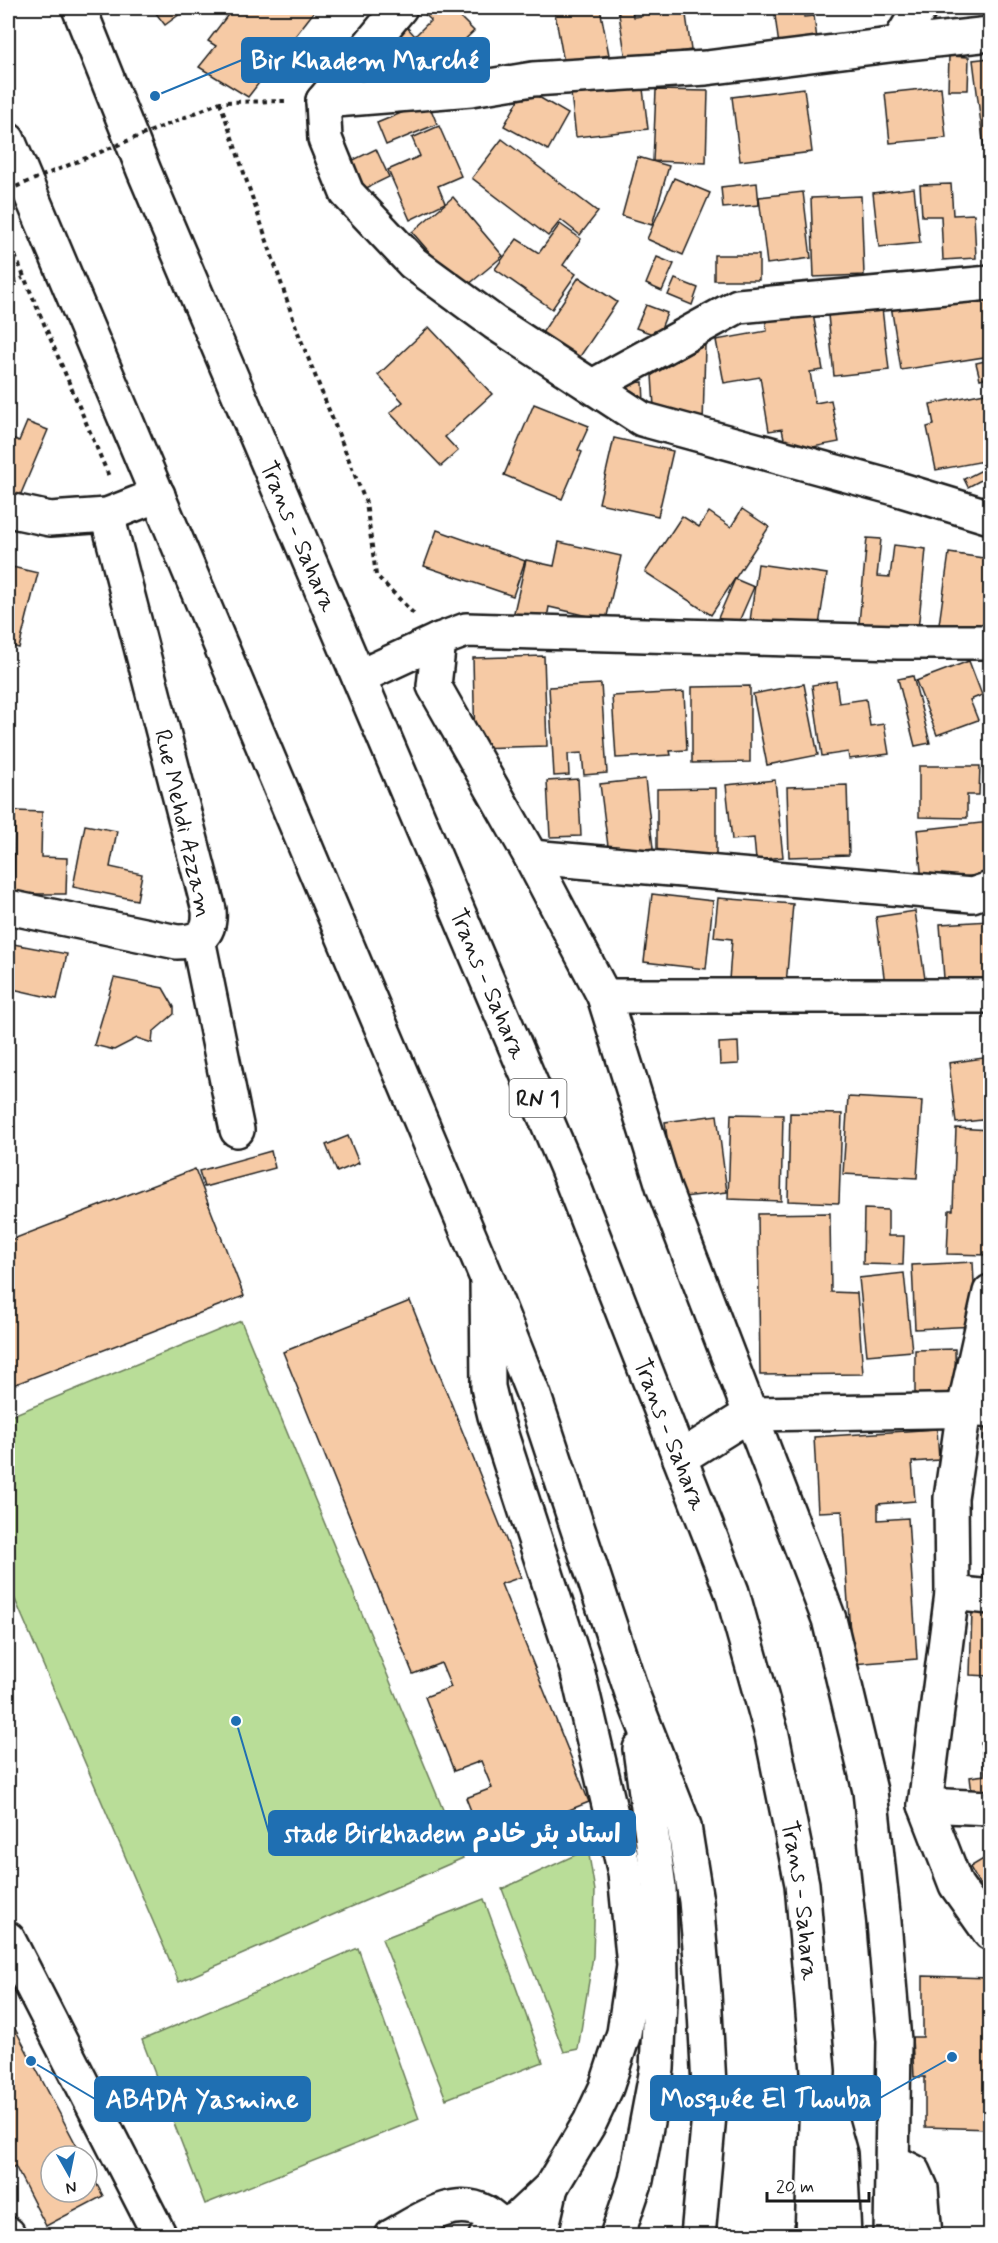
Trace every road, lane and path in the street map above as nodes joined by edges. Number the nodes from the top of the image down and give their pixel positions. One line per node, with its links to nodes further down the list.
1 (79, 8): 21 (main road, Trans - Sahara / RN 1)
2 (400, 8): 6 (main road)
3 (920, 8): 5 (main road)
4 (990, 34): 5 (main road)
5 (898, 44): 6 (main road)
6 (323, 101): 7 (path); 14 (main road)
7 (220, 102): 9 (path, bridge); 19 (path)
8 (8, 141): 15 (main road)
9 (8, 190)
10 (8, 239): 12 (path)
11 (8, 263): 12 (path)
12 (23, 278): 17 (path)
13 (990, 283): 14 (main road)
14 (593, 386): 18 (main road)
15 (158, 495): 17 (main road); 29 (main road)
16 (8, 510): 17 (main road)
17 (115, 512): 25 (main road, Rue Mehdi Azzam)
18 (990, 517)
19 (439, 640): 20 (main road); 21 (main road); 22 (main road)
20 (990, 642)
21 (359, 677): 33 (main road, Trans - Sahara / RN 1)
22 (531, 857): 23 (main road); 26 (main road)
23 (990, 889)
24 (8, 907): 25 (main road, Rue Mehdi Azzam)
25 (198, 939): 28 (main road)
26 (604, 996): 27 (main road); 32 (main road)
27 (990, 996)
28 (237, 1130)
29 (487, 1278): 36 (main road); 43 (main road)
30 (990, 1292): 31 (main road)
31 (977, 1410): 32 (main road); 34 (main road)
32 (750, 1414): 33 (main road); 42 (main road)
33 (680, 1458): 41 (main road, Trans - Sahara / RN 1)
34 (952, 1593): 35 (main road); 37 (main road)
35 (990, 1597)
36 (633, 1696): 48 (main road); 49 (main road)
37 (925, 1805): 38 (main road); 39 (main road)
38 (990, 1808)
39 (990, 1933)
40 (8, 1939): 45 (main road)
41 (818, 2071): 50 (main road, Trans - Sahara / RN 1); 51 (main road)
42 (892, 2161): 52 (main road); 53 (main road)
43 (551, 2187): 44 (main road); 47 (main road)
44 (495, 2231): 46 (main road)
45 (160, 2235)
46 (392, 2235)
47 (540, 2235)
48 (617, 2235)
49 (698, 2235)
50 (812, 2235)
51 (844, 2235)
52 (891, 2235)
53 (925, 2235)

